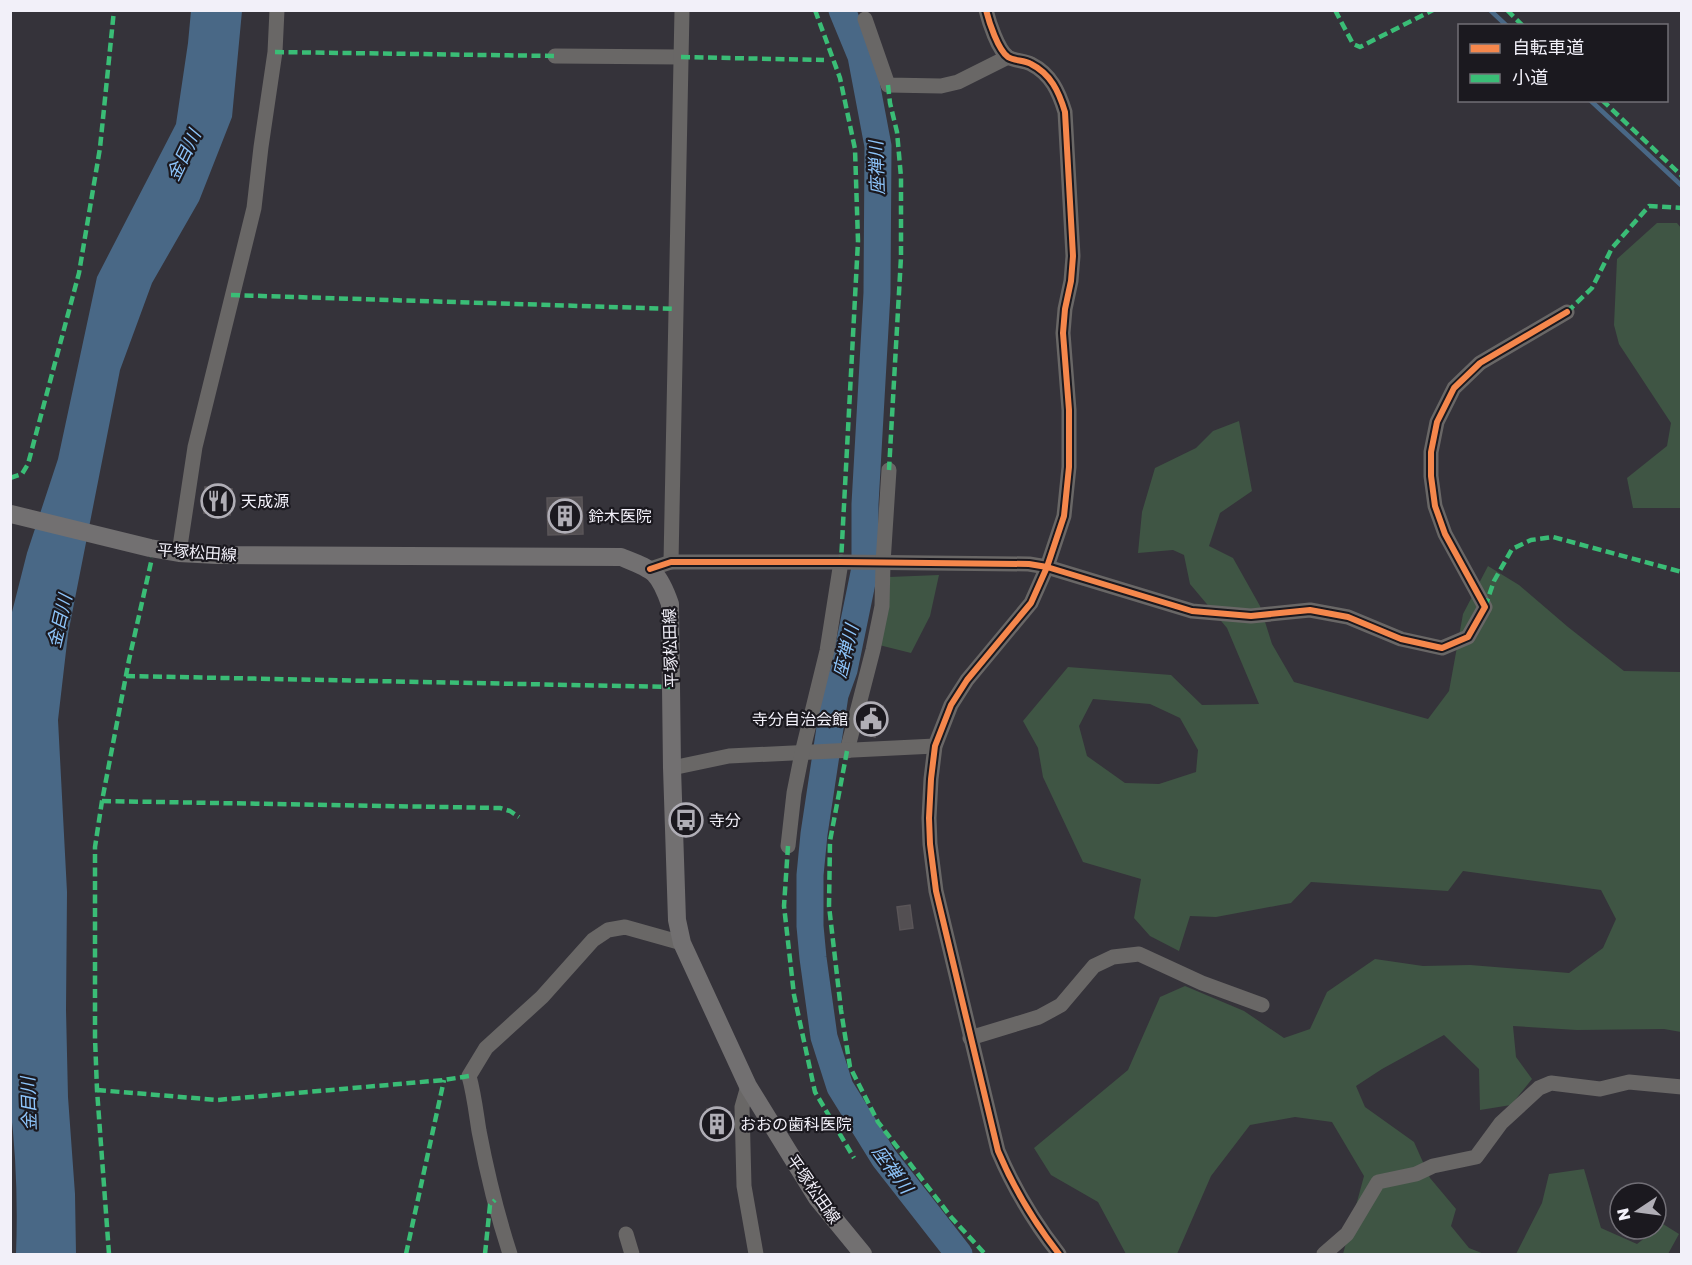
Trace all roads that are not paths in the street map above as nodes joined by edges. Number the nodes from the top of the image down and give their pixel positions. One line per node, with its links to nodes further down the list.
1 (277, 10): 11 (street)
2 (682, 10): 6 (street)
3 (986, 10): 7 (street)
4 (865, 19): 7 (street)
5 (555, 56): 6 (street)
6 (681, 57): 12 (street)
7 (1008, 57): 15 (street)
8 (1566, 312): 15 (street)
9 (889, 470): 14 (street)
10 (11, 512): 11 (main road, 平塚松田線)
11 (179, 553): 16 (main road, 平塚松田線)
12 (671, 562): 13 (street); 16 (street)
13 (841, 562): 14 (street); 19 (street)
14 (883, 563): 15 (street); 18 (street)
15 (1047, 567): 17 (street)
16 (650, 569): 20 (main road, 平塚松田線)
17 (935, 746): 18 (street); 24 (street)
18 (847, 750): 19 (street)
19 (804, 752): 20 (street); 21 (street)
20 (672, 768): 22 (main road, 平塚松田線)
21 (788, 846)
22 (682, 943): 25 (main road, 平塚松田線); 28 (street)
23 (1262, 1005): 24 (street)
24 (970, 1038): 32 (street)
25 (748, 1086): 30 (street); 31 (main road, 平塚松田線)
26 (1682, 1087): 33 (street)
27 (626, 1234): 29 (street)
28 (510, 1254)
29 (632, 1254)
30 (756, 1254)
31 (863, 1254)
32 (1059, 1254)
33 (1324, 1254)

